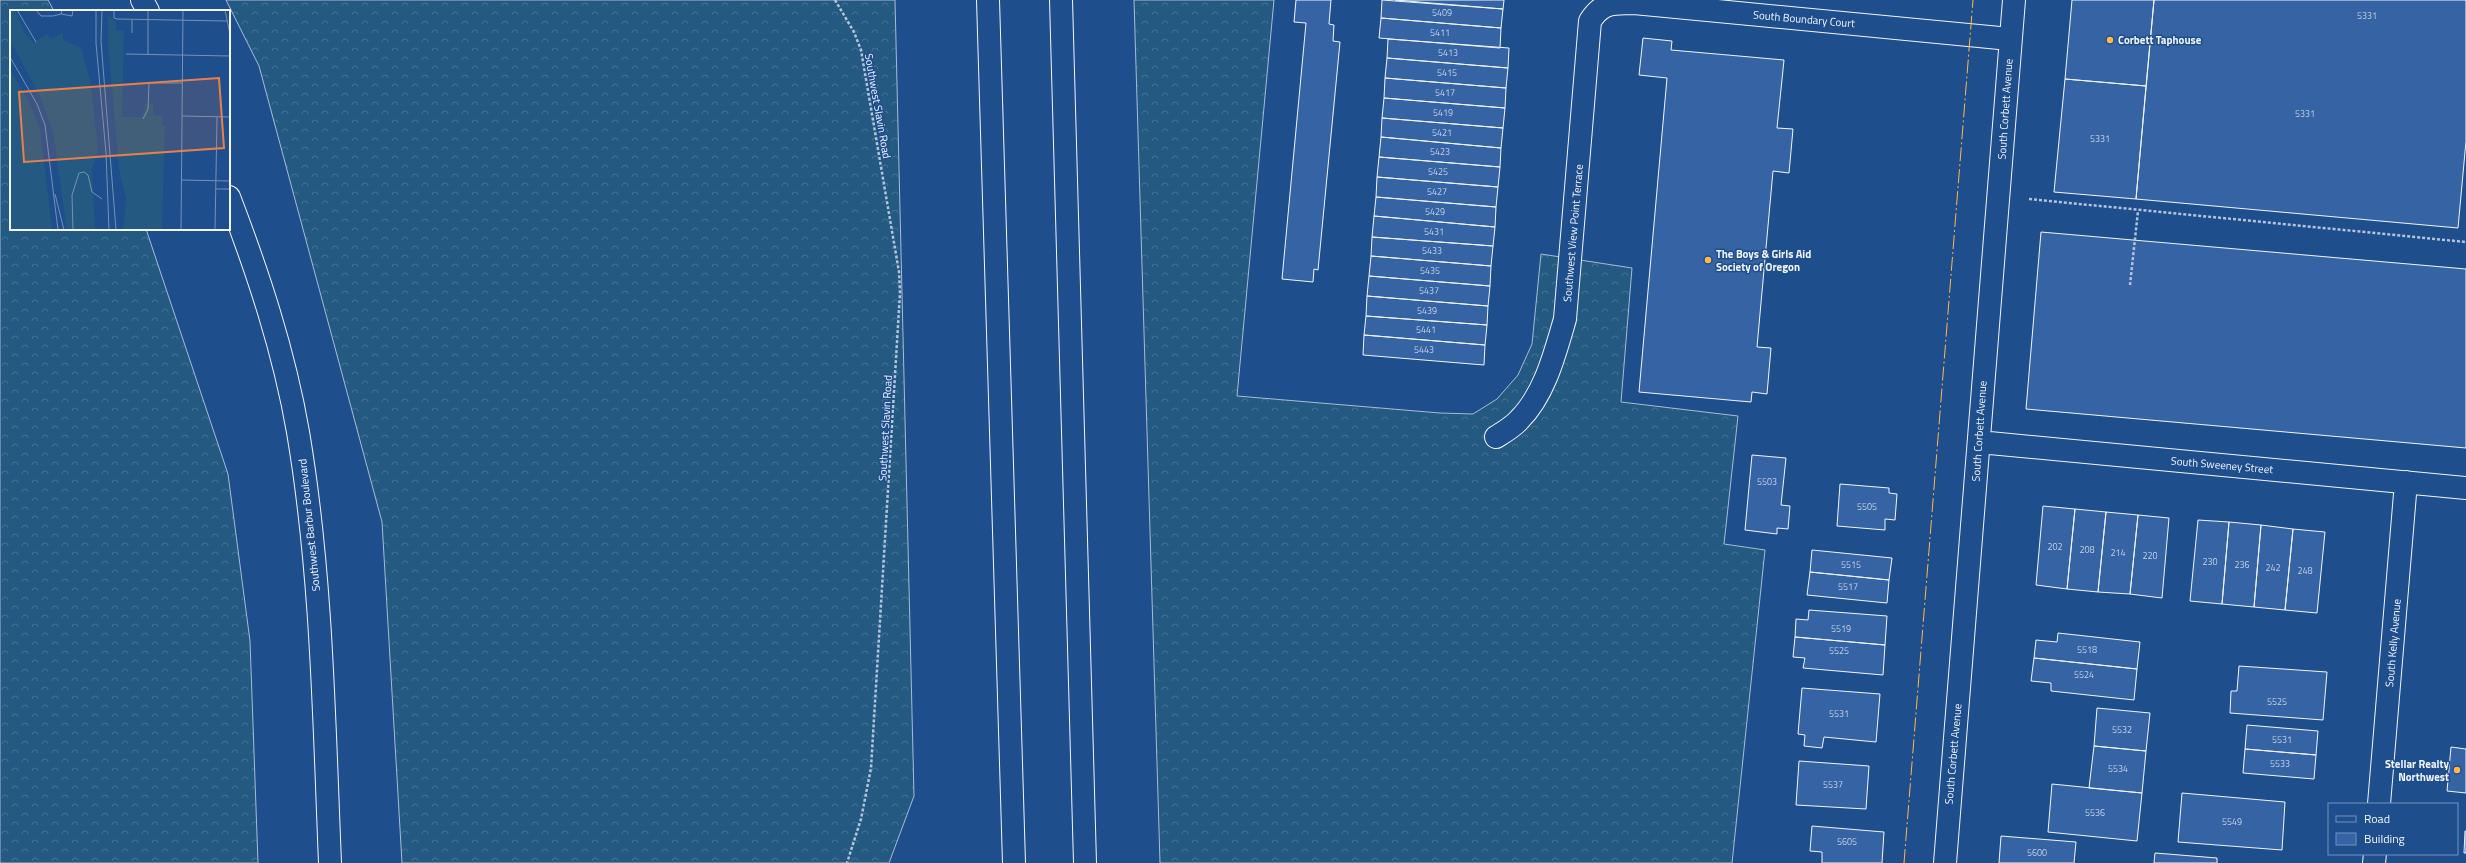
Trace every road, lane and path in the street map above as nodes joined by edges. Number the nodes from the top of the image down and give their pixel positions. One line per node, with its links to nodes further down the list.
1 (142, 0): 7 (main road)
2 (835, 0): 20 (path, Southwest Slavin Road)
3 (988, 0): 21 (main road)
4 (1061, 0): 22 (main road)
5 (2014, 0): 8 (main road, South Corbett Avenue)
6 (1598, 9): 8 (main road, South Boundary Court); 14 (main road, Southwest View Point Terrace)
7 (147, 10)
8 (2010, 39): 9 (main road, South Corbett Avenue)
9 (1998, 196): 11 (path); 15 (main road, South Corbett Avenue)
10 (230, 200): 19 (main road, Southwest Barbur Boulevard)
11 (2138, 211): 12 (path); 13 (path)
12 (2466, 242)
13 (2130, 285)
14 (1496, 437)
15 (1978, 442): 16 (main road, South Sweeney Street); 23 (main road, South Corbett Avenue)
16 (2406, 482): 17 (main road, South Sweeney Street); 18 (main road, South Kelly Avenue)
17 (2466, 488)
18 (2379, 803)
19 (330, 863)
20 (847, 863)
21 (1014, 863)
22 (1085, 863)
23 (1945, 863)

